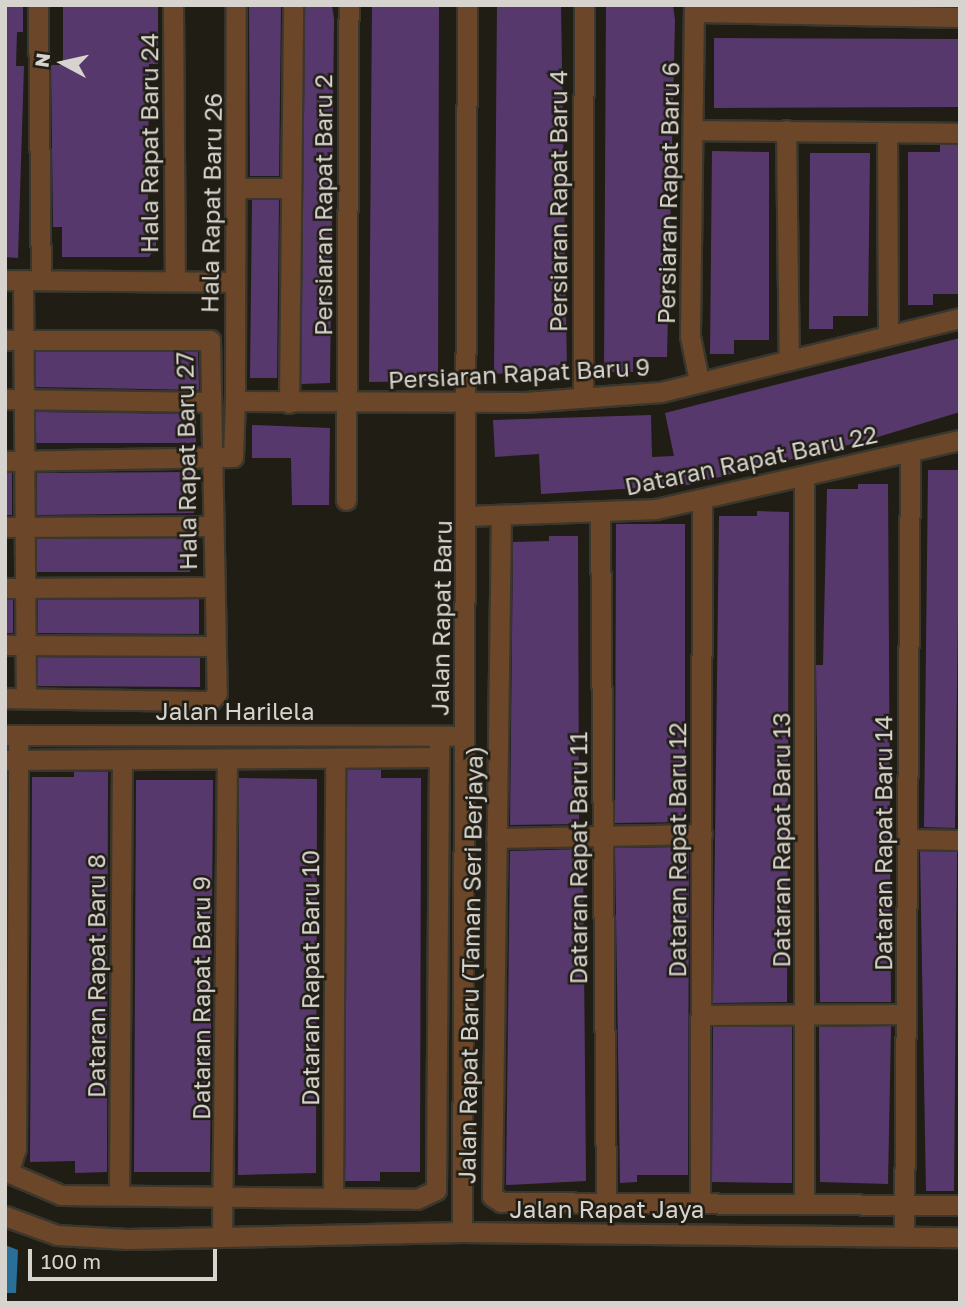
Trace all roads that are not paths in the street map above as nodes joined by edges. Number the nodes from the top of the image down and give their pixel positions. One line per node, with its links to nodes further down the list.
1 (38, 5): 16 (street)
2 (173, 5): 17 (street, Hala Rapat Baru 24)
3 (236, 5): 14 (street, Hala Rapat Baru 26)
4 (293, 5): 15 (street)
5 (349, 5): 30 (street, Persiaran Rapat Baru 2)
6 (467, 5): 29 (street, Jalan Rapat Baru)
7 (583, 5): 24 (street, Persiaran Rapat Baru 4)
8 (694, 9): 9 (street); 11 (street, Persiaran Rapat Baru 6)
9 (960, 17)
10 (786, 130): 11 (street); 12 (street); 22 (street)
11 (694, 131): 23 (street, Persiaran Rapat Baru 6)
12 (887, 133): 13 (street); 20 (street)
13 (960, 133)
14 (237, 188): 15 (street); 18 (street, Hala Rapat Baru 26)
15 (291, 188): 28 (street)
16 (23, 280): 17 (street); 21 (street)
17 (175, 280): 18 (street)
18 (233, 282): 26 (street, Hala Rapat Baru 26)
19 (960, 318): 20 (street, Persiaran Rapat Baru 9)
20 (888, 333): 22 (street, Persiaran Rapat Baru 9)
21 (14, 340): 25 (street); 27 (street, Hala Rapat Baru 27)
22 (789, 360): 23 (street, Persiaran Rapat Baru 9)
23 (699, 382): 24 (street, Persiaran Rapat Baru 9)
24 (583, 397): 29 (street, Persiaran Rapat Baru 9)
25 (15, 398): 27 (street); 34 (street)
26 (235, 401): 28 (street, Persiaran Rapat Baru 9); 33 (street)
27 (211, 402): 33 (street, Hala Rapat Baru 27)
28 (289, 403): 30 (street, Persiaran Rapat Baru 9)
29 (468, 403): 30 (street, Persiaran Rapat Baru 9); 39 (street, Jalan Rapat Baru)
30 (346, 404): 36 (street, Persiaran Rapat Baru 2)
31 (960, 440): 32 (street, Dataran Rapat Baru 22)
32 (910, 452): 35 (street, Dataran Rapat Baru 22); 61 (street, Dataran Rapat Baru 14)
33 (210, 458): 34 (street); 41 (street, Hala Rapat Baru 27)
34 (14, 462): 42 (street)
35 (804, 476): 37 (street, Dataran Rapat Baru 22); 65 (street, Dataran Rapat Baru 13)
36 (346, 500)
37 (702, 500): 38 (street, Dataran Rapat Baru 22); 58 (street, Dataran Rapat Baru 12)
38 (600, 514): 40 (street, Dataran Rapat Baru 22); 59 (street, Dataran Rapat Baru 11)
39 (467, 516): 40 (street, Dataran Rapat Baru 22); 50 (street, Jalan Rapat Baru)
40 (501, 516): 60 (street, Jalan Rapat Baru (Taman Seri Berjaya))
41 (211, 526): 42 (street); 44 (street, Hala Rapat Baru 27)
42 (13, 527): 43 (street)
43 (14, 587): 44 (street); 46 (street)
44 (213, 587): 47 (street, Hala Rapat Baru 27)
45 (5, 645): 46 (street)
46 (26, 645): 47 (street); 49 (street)
47 (215, 646): 49 (street, Hala Rapat Baru 27)
48 (5, 698): 49 (street)
49 (26, 698)
50 (464, 735): 52 (street, Jalan Harilela); 76 (street, Jalan Rapat Baru)
51 (12, 736): 52 (street, Jalan Harilela); 55 (street)
52 (439, 736): 53 (street, Jalan Rapat Baru)
53 (438, 757): 54 (street); 69 (street, Jalan Rapat Baru)
54 (335, 759): 57 (street); 69 (street, Dataran Rapat Baru 10)
55 (11, 760): 56 (street); 66 (street)
56 (122, 760): 57 (street); 67 (street, Dataran Rapat Baru 8)
57 (227, 760): 68 (street, Dataran Rapat Baru 9)
58 (702, 834): 59 (street); 64 (street, Dataran Rapat Baru 12)
59 (602, 836): 60 (street); 70 (street, Dataran Rapat Baru 11)
60 (496, 838): 70 (street, Jalan Rapat Baru (Taman Seri Berjaya))
61 (908, 839): 62 (street); 63 (street, Dataran Rapat Baru 14)
62 (960, 840)
63 (906, 1014): 65 (street); 74 (street, Dataran Rapat Baru 14)
64 (701, 1015): 65 (street); 71 (street, Dataran Rapat Baru 12)
65 (806, 1016): 72 (street, Dataran Rapat Baru 13)
66 (7, 1172): 67 (street)
67 (119, 1192): 68 (street)
68 (225, 1194): 69 (street); 77 (street, Dataran Rapat Baru 9)
69 (333, 1196)
70 (606, 1201): 71 (street, Jalan Rapat Baru (Taman Seri Berjaya))
71 (700, 1201): 72 (street, Jalan Rapat Baru (Taman Seri Berjaya))
72 (804, 1204): 74 (street, Jalan Rapat Baru (Taman Seri Berjaya))
73 (960, 1205): 74 (street, Jalan Rapat Baru (Taman Seri Berjaya))
74 (906, 1206): 78 (street, Dataran Rapat Baru 14)
75 (5, 1216): 77 (street, Jalan Rapat Jaya)
76 (462, 1232): 77 (street, Jalan Rapat Jaya); 78 (street, Jalan Rapat Jaya)
77 (222, 1236)
78 (904, 1236): 79 (street, Jalan Rapat Jaya)
79 (960, 1237)

